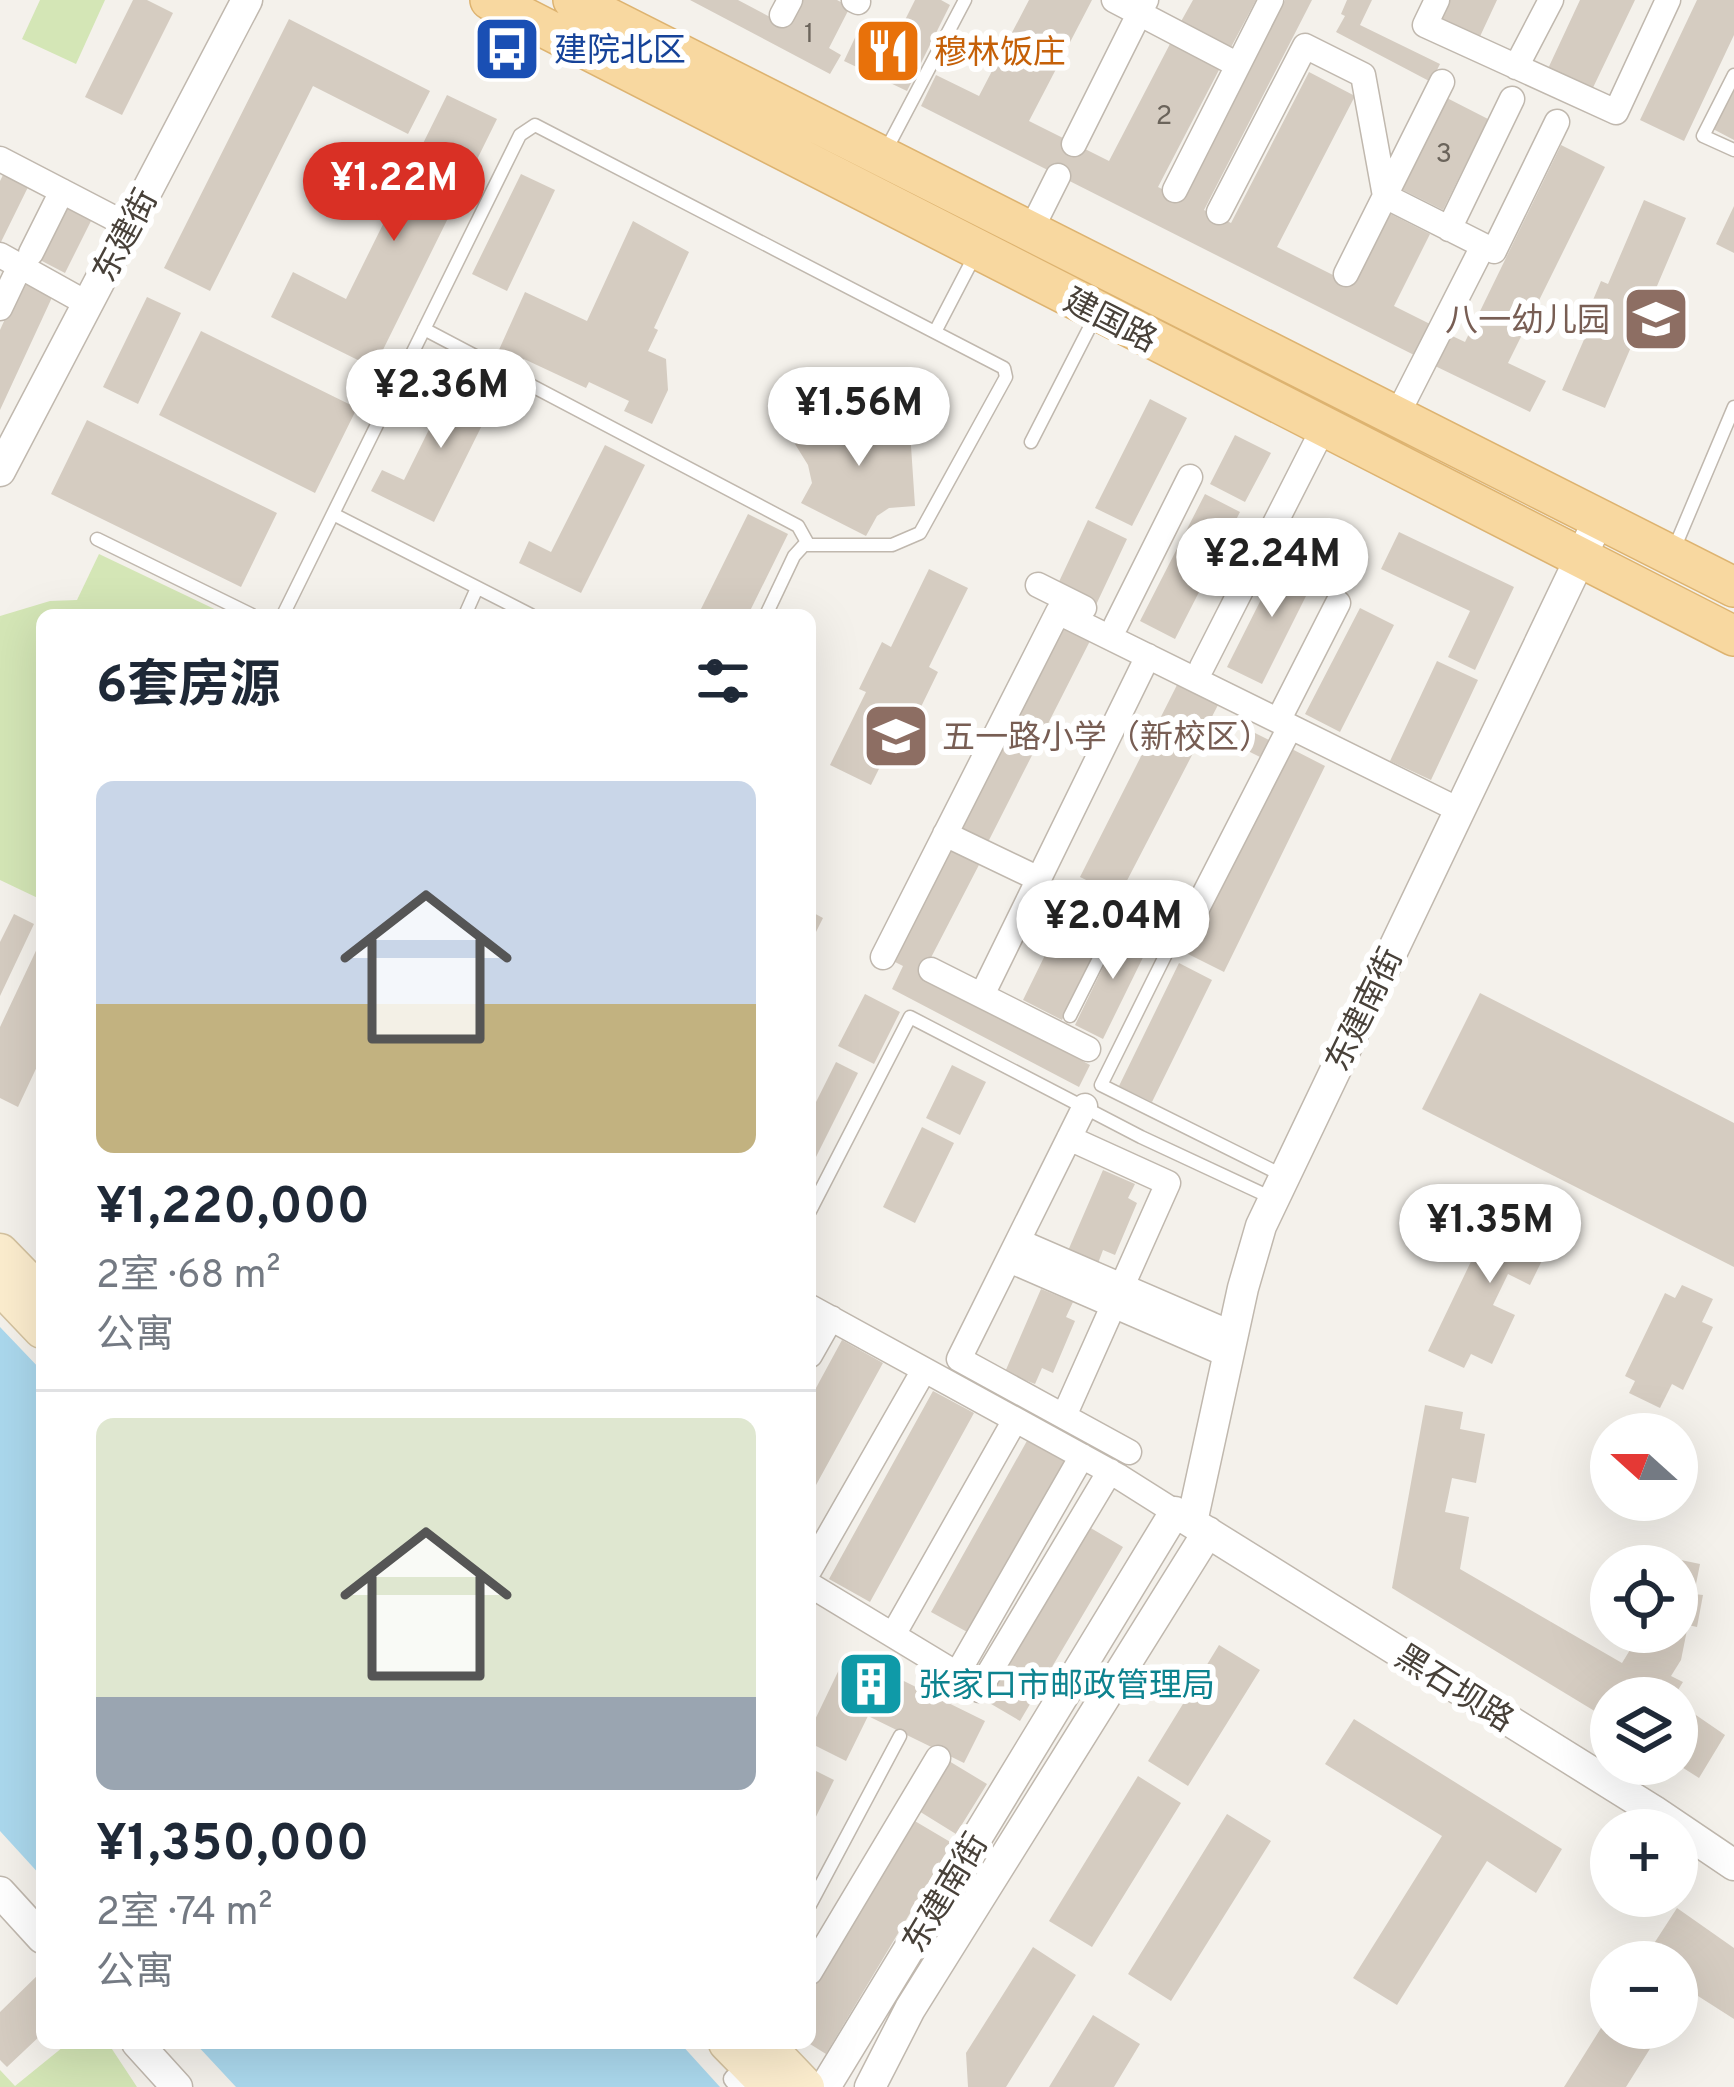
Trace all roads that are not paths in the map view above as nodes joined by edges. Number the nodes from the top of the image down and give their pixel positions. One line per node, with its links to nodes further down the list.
1 (490, 0): 32 (main road, 建国路)
2 (573, 0): 11 (main road, 建国路)
3 (964, 0): 20 (lane)
4 (1114, 0): 10 (street)
5 (1271, 0): 12 (street)
6 (1437, 0): 13 (street)
7 (1551, 0): 13 (street)
8 (1668, 0): 13 (street)
9 (244, 1): 28 (street, 东建街)
10 (1143, 7): 12 (street); 18 (street)
11 (627, 12): 20 (main road, 建国路)
12 (1238, 65): 23 (street)
13 (1516, 67)
14 (1734, 75): 19 (lane)
15 (1442, 82): 25 (street)
16 (1512, 99): 29 (street)
17 (1557, 122): 30 (street)
18 (1074, 144)
19 (1734, 150)
20 (883, 157): 27 (main road, 建国路)
21 (0, 159): 24 (street)
22 (1058, 176): 27 (street)
23 (1175, 190)
24 (62, 191): 28 (street); 31 (street)
25 (1384, 196): 26 (street); 29 (street); 33 (street)
26 (1220, 212)
27 (1013, 223): 32 (main road); 40 (main road, 建国路)
28 (129, 226): 34 (street, 东建街)
29 (1449, 229): 30 (street)
30 (1483, 246): 40 (street)
31 (17, 258): 34 (street); 35 (street)
32 (994, 260): 36 (main road, 建国路); 38 (lane)
33 (1346, 274)
34 (88, 304): 42 (street, 东建街)
35 (0, 308)
36 (1097, 312): 41 (main road, 建国路); 43 (lane)
37 (424, 329): 38 (lane); 46 (lane); 49 (lane)
38 (936, 330): 49 (lane)
39 (1734, 406): 50 (lane)
40 (1396, 417): 47 (main road, 建国路)
41 (1324, 427): 51 (main road, 建国路); 64 (street)
42 (9, 433): 44 (street, 东建街)
43 (1031, 442)
44 (0, 471)
45 (1190, 477): 61 (street)
46 (333, 514): 54 (lane); 57 (lane)
47 (1599, 518): 50 (main road, 建国路); 51 (street, 东建南街)
48 (97, 539): 56 (lane)
49 (808, 544): 60 (lane)
50 (1671, 555): 53 (main road, 建国路)
51 (1580, 558): 62 (main road, 建国路); 67 (street, 东建南街)
52 (1037, 585): 61 (street)
53 (1734, 587)
54 (477, 588): 58 (lane); 59 (lane)
55 (1338, 602): 65 (street)
56 (240, 609)
57 (286, 609)
58 (467, 609)
59 (520, 609)
60 (769, 609)
61 (1116, 625): 64 (street)
62 (1734, 636)
63 (1148, 656): 65 (street); 68 (street); 69 (street)
64 (1202, 667): 65 (street)
65 (1287, 718): 66 (street); 67 (street); 72 (street)
66 (1382, 758)
67 (1459, 810): 80 (street, 东建南街)
68 (945, 834): 69 (street); 73 (street)
69 (1039, 880): 75 (street)
70 (1084, 890): 71 (lane)
71 (1124, 909): 76 (lane); 80 (lane)
72 (1187, 928)
73 (883, 957)
74 (932, 970): 75 (street)
75 (982, 995): 77 (street)
76 (1070, 1016)
77 (1088, 1049)
78 (1085, 1106): 79 (street); 80 (lane); 81 (lane)
79 (1070, 1138): 82 (street); 86 (street)
80 (1278, 1187): 89 (street, 东建南街)
81 (816, 1199)
82 (1013, 1251): 86 (street); 91 (street)
83 (0, 1252): 85 (main road)
84 (0, 1286): 88 (main road)
85 (36, 1289)
86 (1118, 1296): 89 (street); 91 (street)
87 (820, 1312): 90 (street)
88 (36, 1324)
89 (1230, 1345): 96 (street, 东建南街)
90 (924, 1370): 92 (street); 97 (street)
91 (1064, 1416): 93 (street)
92 (1015, 1420): 94 (street); 99 (street)
93 (1130, 1451)
94 (1082, 1456): 95 (street); 99 (street)
95 (1110, 1472): 96 (street); 100 (street)
96 (1192, 1522): 103 (street, 黑石坝路); 112 (street, 东建南街); 113 (street, 东建南街)
97 (816, 1559)
98 (816, 1590): 99 (street)
99 (893, 1635)
100 (979, 1690)
101 (900, 1736): 105 (lane)
102 (938, 1758): 107 (street)
103 (1734, 1865)
104 (0, 1892): 106 (street)
105 (816, 1894)
106 (36, 1931)
107 (816, 1962)
108 (142, 2049): 110 (street)
109 (752, 2062): 111 (main road)
110 (176, 2087)
111 (806, 2087)
112 (825, 2087)
113 (870, 2087)

